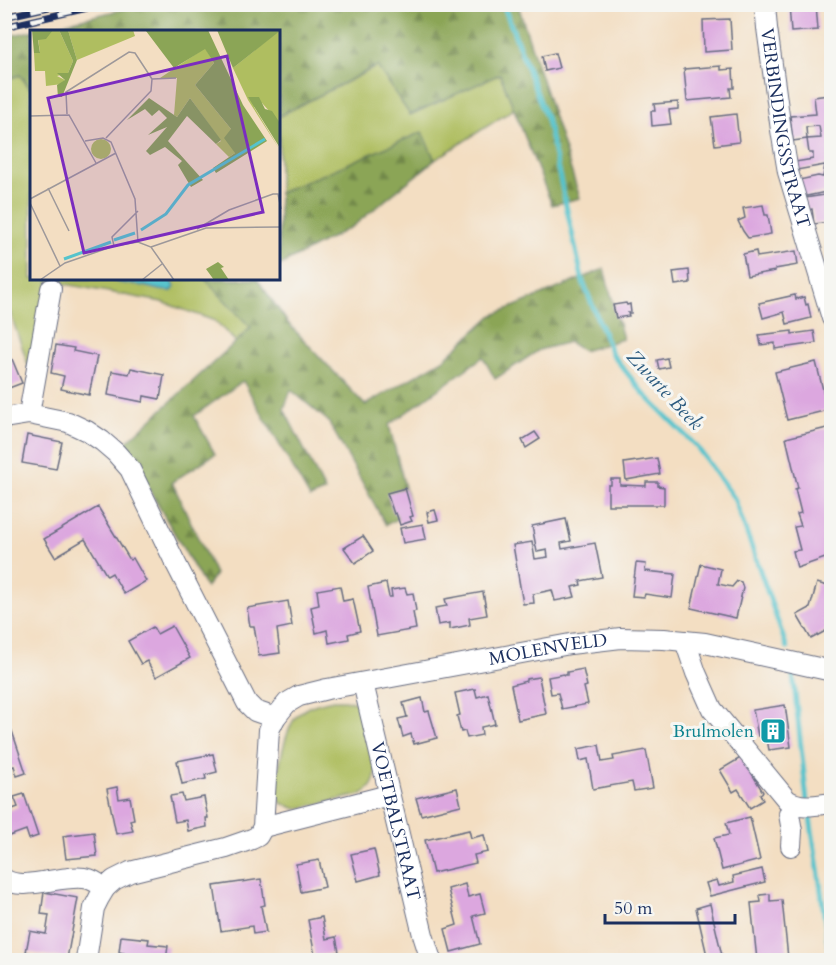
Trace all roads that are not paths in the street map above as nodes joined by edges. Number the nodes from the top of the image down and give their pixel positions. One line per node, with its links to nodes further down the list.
1 (765, 4): 3 (street, VERBINDINGSSTRAAT)
2 (51, 289): 4 (street)
3 (831, 318)
4 (29, 414): 5 (street); 9 (street)
5 (4, 418)
6 (685, 641): 7 (street, MOLENVELD); 8 (street, MOLENVELD); 12 (street)
7 (831, 671)
8 (363, 683): 9 (street, MOLENVELD); 10 (street, VOETBALSTRAAT)
9 (275, 718): 13 (street)
10 (389, 795): 13 (street); 18 (street, VOETBALSTRAAT)
11 (831, 803): 12 (street)
12 (794, 804): 14 (street)
13 (262, 827): 16 (street)
14 (791, 846)
15 (4, 879): 16 (street)
16 (105, 888): 17 (street)
17 (86, 960)
18 (431, 960)

